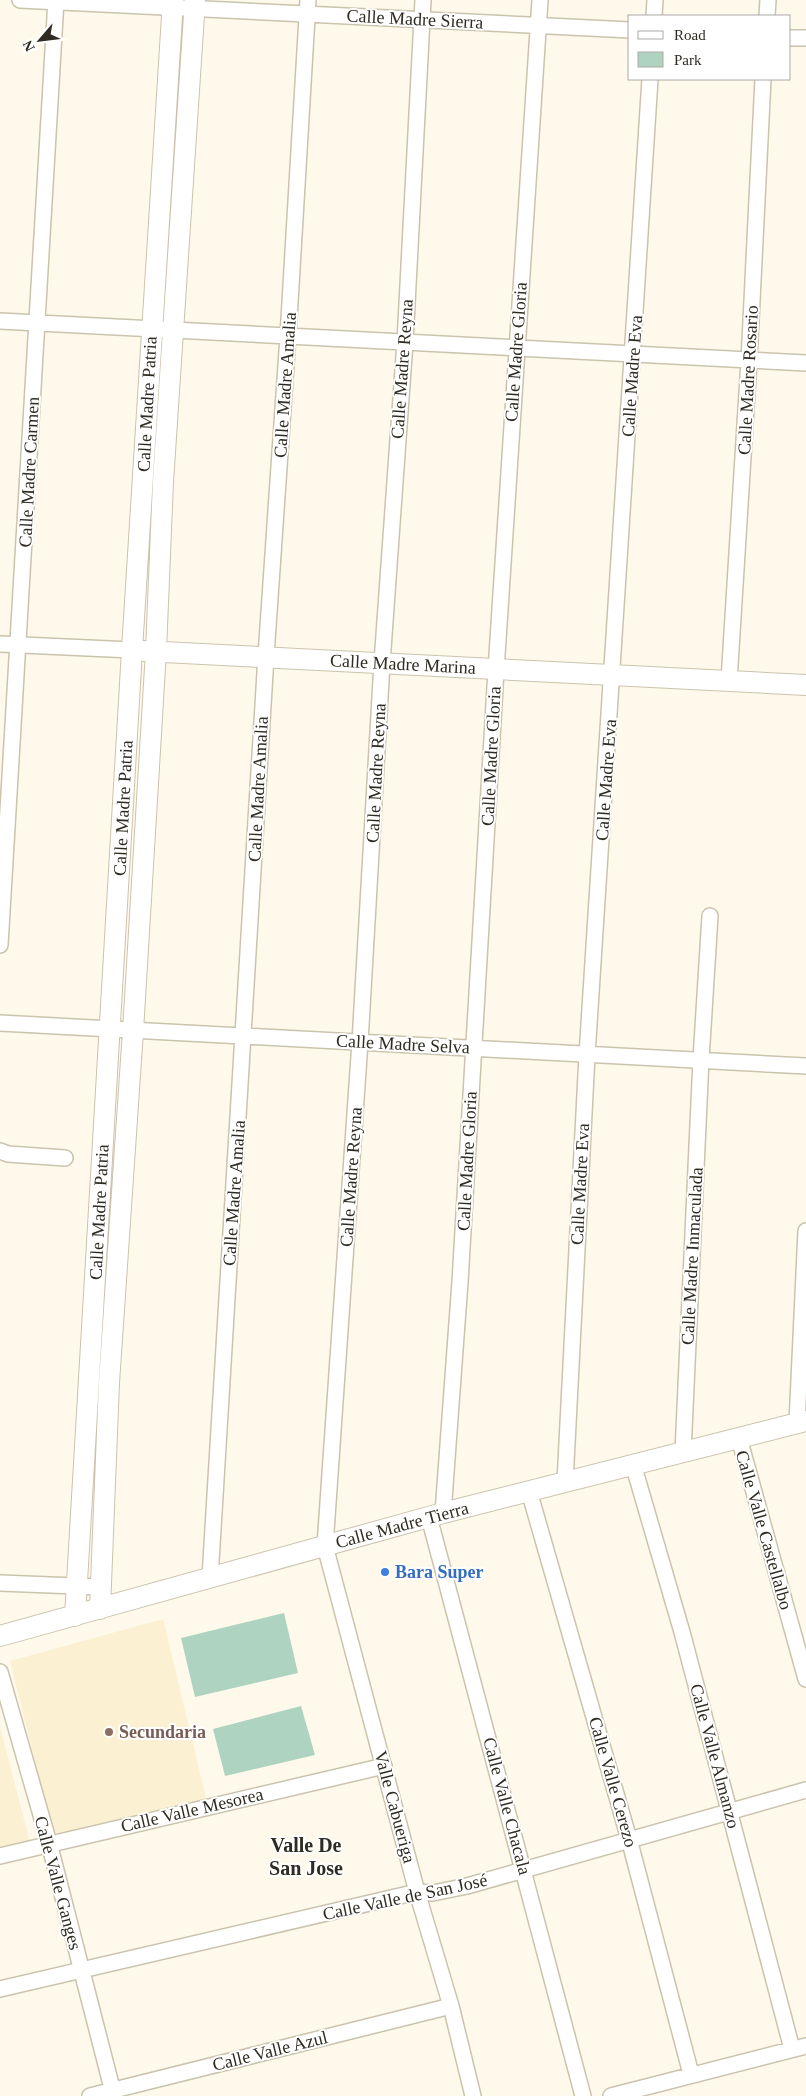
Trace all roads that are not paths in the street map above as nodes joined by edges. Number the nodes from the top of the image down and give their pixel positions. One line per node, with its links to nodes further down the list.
1 (20, 0): 6 (street, Calle Madre Sierra)
2 (423, 0): 12 (street, Calle Madre Reyna)
3 (540, 0): 13 (street, Calle Madre Gloria)
4 (655, 0): 10 (street)
5 (768, 0): 11 (street)
6 (56, 1): 7 (street, Calle Madre Sierra); 20 (street, Calle Madre Carmen)
7 (173, 4): 8 (street, Calle Madre Sierra); 21 (street, Calle Madre Patria)
8 (195, 4): 9 (street, Calle Madre Sierra); 22 (street, Calle Madre Patria)
9 (308, 7): 12 (street, Calle Madre Sierra); 23 (street, Calle Madre Amalia)
10 (654, 15)
11 (767, 15)
12 (422, 20): 13 (street, Calle Madre Sierra); 24 (street, Calle Madre Reyna)
13 (538, 25): 14 (street, Calle Madre Sierra); 25 (street, Calle Madre Gloria)
14 (628, 30)
15 (791, 38): 16 (street)
16 (806, 38)
17 (650, 80): 26 (street, Calle Madre Eva)
18 (763, 80): 27 (street, Calle Madre Rosario)
19 (0, 321): 20 (street)
20 (38, 322): 21 (street); 30 (street, Calle Madre Carmen)
21 (151, 328): 22 (street); 31 (street, Calle Madre Patria)
22 (173, 330): 23 (street); 32 (street, Calle Madre Patria)
23 (288, 336): 24 (street); 33 (street, Calle Madre Amalia)
24 (405, 342): 25 (street); 34 (street, Calle Madre Reyna)
25 (516, 348): 26 (street); 35 (street, Calle Madre Gloria)
26 (633, 354): 27 (street); 36 (street, Calle Madre Eva)
27 (749, 360): 28 (street); 37 (street, Calle Madre Rosario)
28 (806, 363)
29 (0, 644): 30 (street, Calle Madre Marina)
30 (18, 645): 31 (street, Calle Madre Marina); 40 (street, Calle Madre Carmen)
31 (132, 650): 32 (street, Calle Madre Marina); 42 (street, Calle Madre Patria)
32 (156, 651): 33 (street, Calle Madre Marina); 43 (street, Calle Madre Patria)
33 (266, 656): 34 (street, Calle Madre Marina); 44 (street, Calle Madre Amalia)
34 (382, 662): 35 (street, Calle Madre Marina); 45 (street, Calle Madre Reyna)
35 (496, 670): 36 (street, Calle Madre Marina); 46 (street, Calle Madre Gloria)
36 (613, 675): 37 (street, Calle Madre Marina); 47 (street, Calle Madre Eva)
37 (729, 681): 38 (street, Calle Madre Marina)
38 (806, 685)
39 (710, 916): 48 (street, Calle Madre Inmaculada)
40 (0, 945)
41 (0, 1023): 42 (street, Calle Madre Selva)
42 (109, 1029): 43 (street, Calle Madre Selva); 63 (street, Calle Madre Patria)
43 (132, 1031): 44 (street, Calle Madre Selva); 64 (street, Calle Madre Patria)
44 (244, 1036): 45 (street, Calle Madre Selva); 61 (street, Calle Madre Amalia)
45 (360, 1042): 46 (street, Calle Madre Selva); 60 (street, Calle Madre Reyna)
46 (474, 1048): 47 (street, Calle Madre Selva); 59 (street, Calle Madre Gloria)
47 (587, 1055): 48 (street, Calle Madre Selva); 57 (street, Calle Madre Eva)
48 (701, 1059): 49 (street, Calle Madre Selva); 55 (street, Calle Madre Inmaculada)
49 (806, 1066)
50 (0, 1152): 51 (street)
51 (65, 1158)
52 (806, 1231): 53 (street)
53 (802, 1422): 54 (street, Calle Madre Tierra)
54 (739, 1438): 55 (street, Calle Madre Tierra); 69 (street, Calle Valle Castellalbo)
55 (683, 1452): 56 (street, Calle Madre Tierra)
56 (633, 1464): 57 (street, Calle Madre Tierra); 72 (street, Calle Valle Almanzo)
57 (566, 1482): 58 (street, Calle Madre Tierra)
58 (529, 1491): 59 (street, Calle Madre Tierra); 73 (street, Calle Valle Cerezo)
59 (436, 1515): 60 (street, Calle Madre Tierra); 76 (street, Calle Valle Chacala)
60 (325, 1546): 61 (street, Calle Madre Tierra); 70 (street, Valle Cabueriga)
61 (210, 1578): 65 (street, Calle Madre Tierra)
62 (0, 1584): 63 (street)
63 (77, 1586): 64 (street); 66 (street, Calle Madre Patria)
64 (101, 1587): 65 (street, Calle Madre Patria)
65 (100, 1609): 66 (street, Calle Madre Tierra)
66 (75, 1616): 67 (street, Calle Madre Tierra)
67 (0, 1636)
68 (0, 1672): 74 (street, Calle Valle Ganges)
69 (806, 1680)
70 (384, 1766): 74 (street, Calle Valle Mesorea); 77 (street, Valle Cabueriga)
71 (806, 1790): 72 (street, Calle Valle de San José)
72 (730, 1813): 73 (street, Calle Valle de San José); 81 (street, Calle Valle Almanzo)
73 (629, 1839): 76 (street, Calle Valle de San José); 82 (street, Calle Valle Cerezo)
74 (49, 1843): 75 (street, Calle Valle Mesorea); 78 (street, Calle Valle Ganges)
75 (0, 1856)
76 (524, 1870): 77 (street, Calle Valle de San José); 86 (street, Calle Valle Chacala)
77 (417, 1892): 78 (street, Calle Valle de San José); 80 (street, Valle Cabueriga)
78 (81, 1970): 79 (street, Calle Valle de San José); 83 (street, Calle Valle Ganges)
79 (0, 1989)
80 (451, 2006): 83 (street, Calle Valle Azul); 85 (street, Valle Cabueriga)
81 (799, 2048): 82 (street)
82 (691, 2074): 87 (street)
83 (113, 2093): 84 (street, Calle Valle Azul)
84 (90, 2096)
85 (472, 2096)
86 (583, 2096)
87 (610, 2096)

